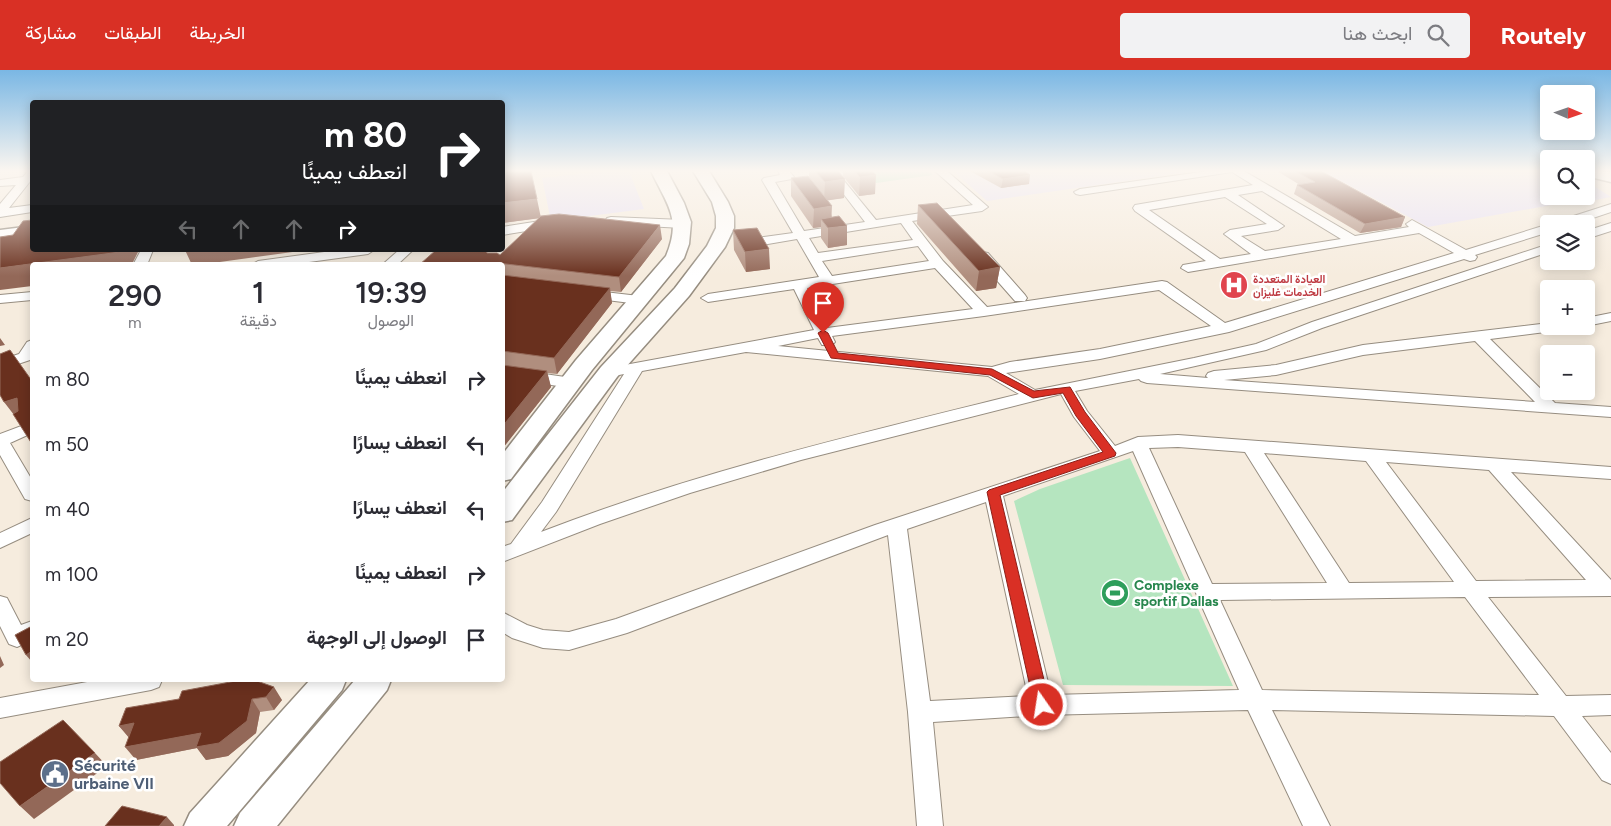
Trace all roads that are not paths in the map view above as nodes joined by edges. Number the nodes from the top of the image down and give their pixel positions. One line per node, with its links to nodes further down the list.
1 (678, 206): 22 (main road)
2 (687, 206): 45 (main road)
3 (708, 206): 56 (main road)
4 (722, 206): 56 (main road)
5 (784, 206): 33 (street)
6 (859, 206): 23 (street)
7 (981, 206): 14 (street)
8 (1149, 206): 50 (street)
9 (1248, 206): 44 (street)
10 (1297, 206): 35 (street)
11 (1611, 208): 16 (street)
12 (30, 209): 13 (street)
13 (0, 212)
14 (945, 213): 18 (street); 25 (street)
15 (30, 215): 17 (main road)
16 (1590, 215)
17 (0, 219)
18 (904, 219): 23 (street); 36 (street)
19 (1404, 220): 27 (street)
20 (565, 221): 24 (street)
21 (601, 221): 22 (street)
22 (683, 224): 45 (main road)
23 (873, 224): 33 (street)
24 (538, 225): 28 (street); 34 (street)
25 (958, 227)
26 (1611, 227): 31 (street)
27 (1420, 229): 35 (street); 42 (street)
28 (505, 230)
29 (30, 231): 32 (main road)
30 (1540, 231): 42 (street)
31 (1595, 233)
32 (0, 235)
33 (801, 235): 37 (street); 46 (street)
34 (524, 239)
35 (1352, 239): 44 (street)
36 (922, 242): 46 (street); 49 (street)
37 (750, 243)
38 (976, 248): 60 (street)
39 (1540, 251): 52 (street)
40 (340, 252): 43 (street)
41 (405, 252): 48 (street)
42 (1464, 254): 52 (street); 62 (street)
43 (285, 256): 47 (street)
44 (1263, 256): 50 (street)
45 (675, 258): 61 (main road)
46 (814, 258): 53 (street)
47 (268, 262)
48 (393, 262)
49 (938, 264): 53 (street); 63 (street)
50 (1219, 264): 51 (street)
51 (1188, 268)
52 (1493, 268): 66 (street)
53 (828, 281): 54 (street)
54 (799, 286): 59 (street); 69 (street)
55 (571, 292): 61 (street)
56 (682, 292): 77 (main road)
57 (30, 296): 58 (street)
58 (0, 298)
59 (708, 298)
60 (1020, 298)
61 (639, 300): 82 (main road)
62 (1289, 308): 66 (street); 68 (street)
63 (984, 312): 68 (street); 69 (street)
64 (1611, 318): 65 (street)
65 (1595, 321)
66 (1317, 325): 74 (street)
67 (1540, 328): 70 (street)
68 (1224, 329): 78 (street)
69 (823, 333): 71 (street); 72 (street)
70 (1478, 336): 80 (street); 86 (street)
71 (745, 347): 72 (street); 76 (street)
72 (834, 356): 78 (street)
73 (30, 357): 75 (street)
74 (1194, 363): 80 (street); 81 (street)
75 (0, 364)
76 (636, 367): 77 (street); 103 (street)
77 (609, 372): 99 (main road)
78 (992, 372): 85 (street)
79 (505, 373): 82 (street)
80 (1213, 376): 83 (street)
81 (1127, 377): 83 (street); 84 (street)
82 (572, 382): 95 (main road)
83 (1252, 388): 86 (street)
84 (1066, 389): 85 (street); 92 (street)
85 (1033, 395): 103 (street)
86 (1551, 408): 87 (street)
87 (1611, 412)
88 (30, 428): 89 (street)
89 (0, 440): 97 (street)
90 (1138, 442): 91 (street); 92 (street); 108 (street)
91 (1251, 447): 93 (street); 107 (street)
92 (1110, 453): 98 (street)
93 (1372, 456): 94 (street); 106 (street)
94 (1494, 464): 96 (street); 105 (street)
95 (505, 469)
96 (1611, 473)
97 (30, 492)
98 (993, 492): 100 (street); 116 (street)
99 (505, 509)
100 (897, 525): 110 (street); 120 (street)
101 (30, 526): 102 (street)
102 (0, 541)
103 (519, 548): 104 (street)
104 (505, 554)
105 (1608, 588): 106 (street)
106 (1471, 590): 107 (street); 118 (street)
107 (1343, 591): 108 (street)
108 (1205, 592): 115 (street)
109 (0, 604): 111 (street)
110 (505, 622)
111 (30, 631)
112 (140, 682): 119 (street)
113 (328, 682): 122 (main road)
114 (373, 682): 123 (main road)
115 (1255, 700): 116 (street); 118 (street); 125 (street)
116 (1042, 705): 120 (street)
117 (1611, 705): 118 (street)
118 (1561, 706): 121 (street)
119 (0, 708)
120 (920, 712): 124 (street)
121 (1611, 772)
122 (203, 826)
123 (253, 826)
124 (930, 826)
125 (1317, 826)

